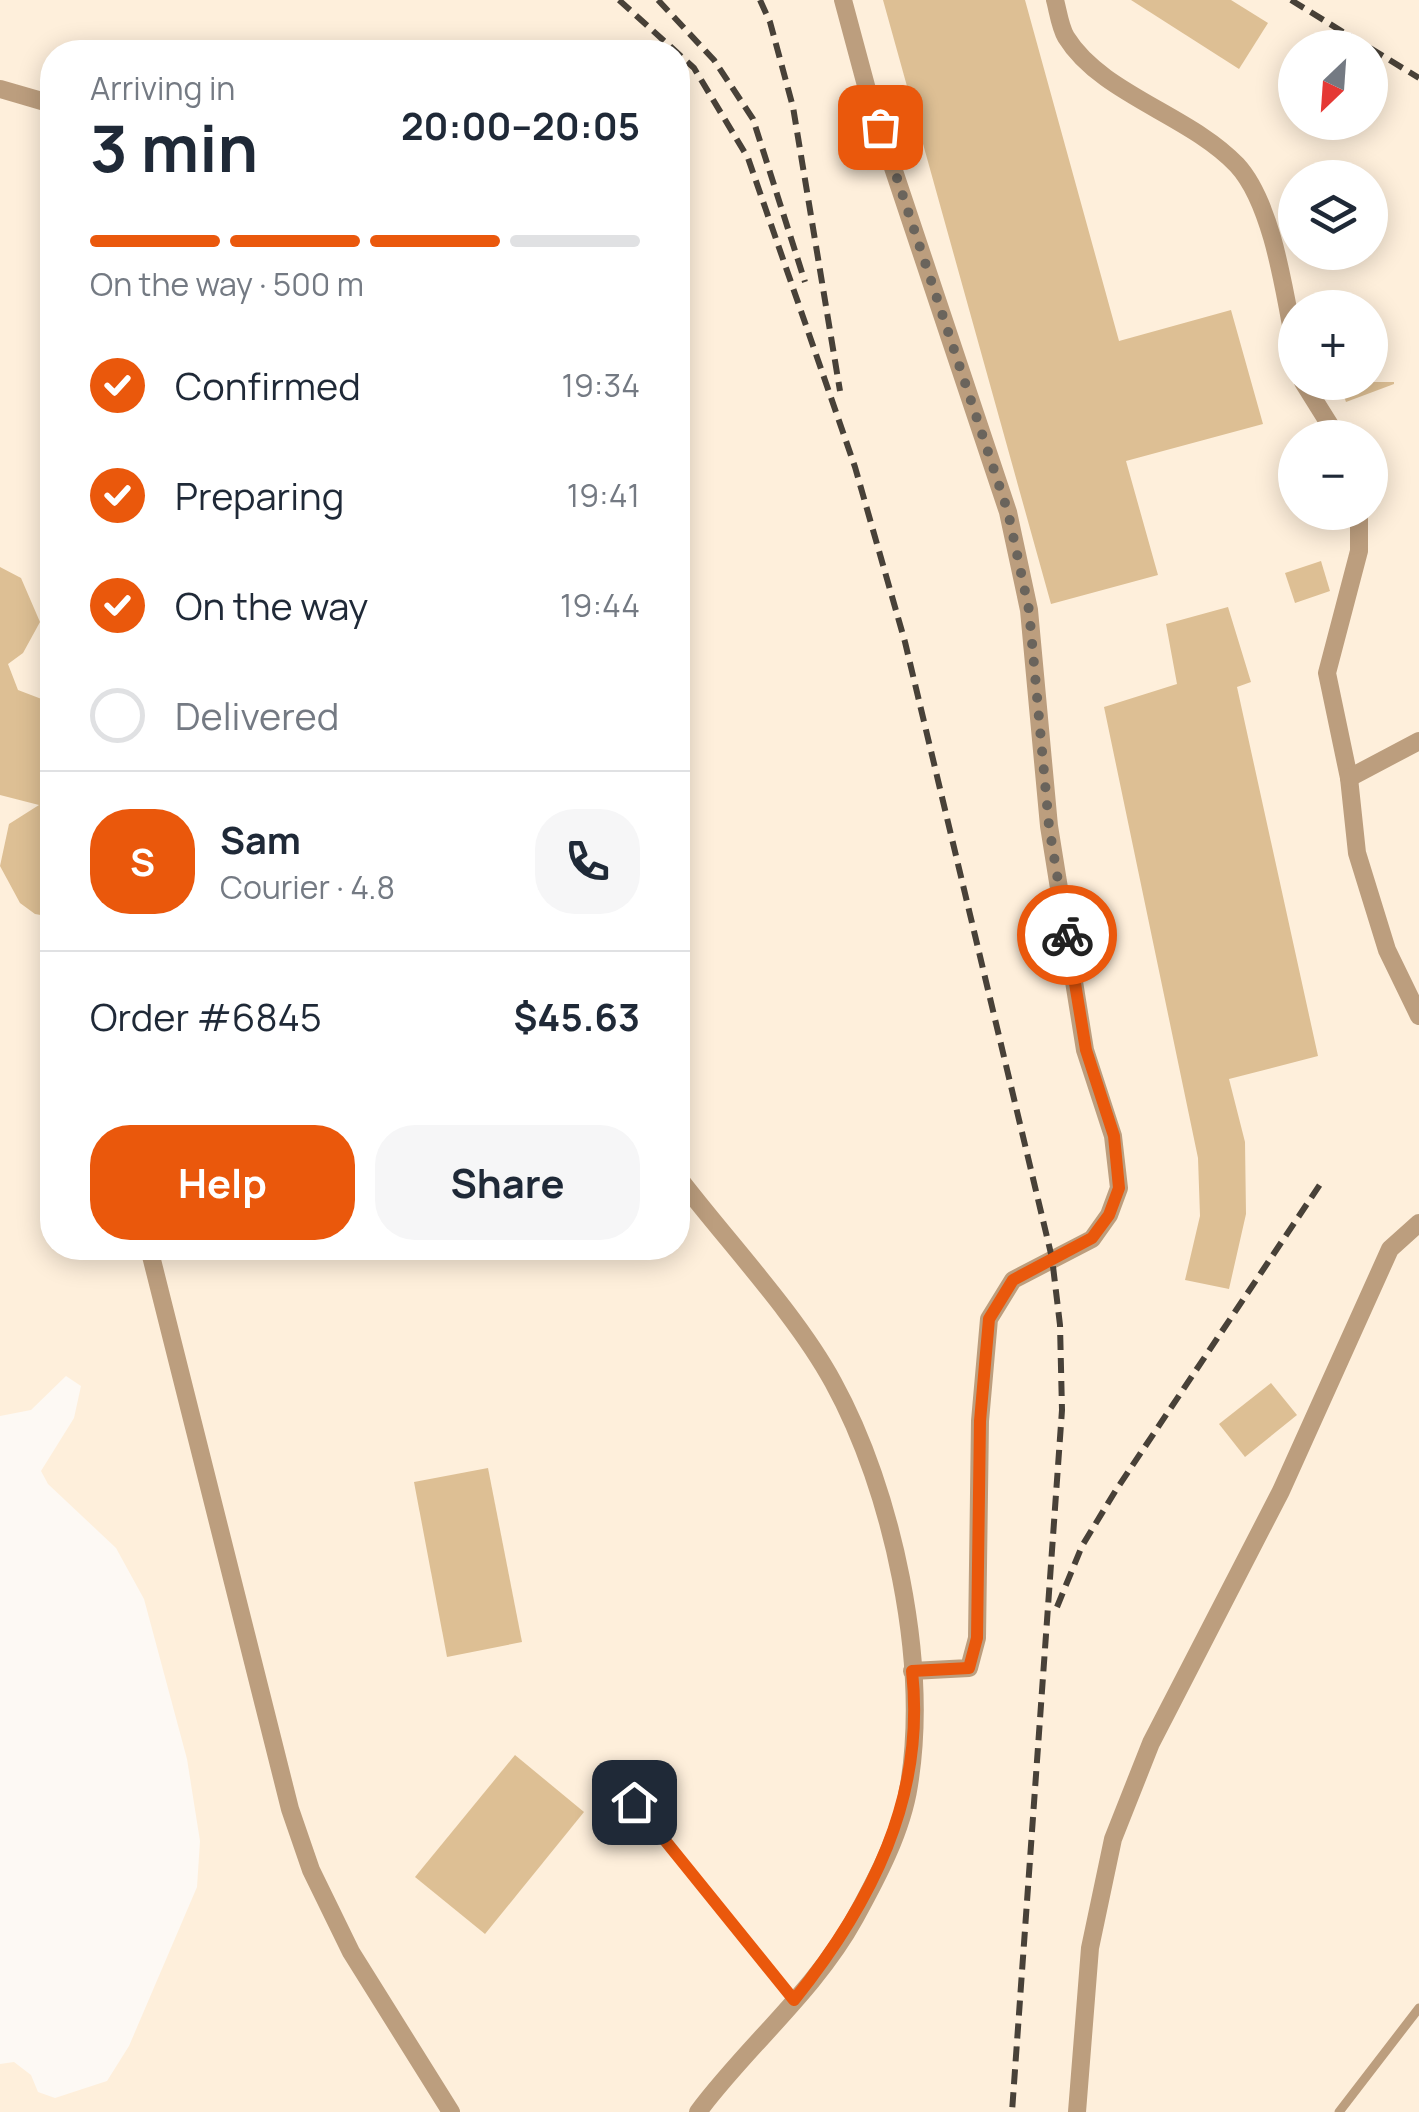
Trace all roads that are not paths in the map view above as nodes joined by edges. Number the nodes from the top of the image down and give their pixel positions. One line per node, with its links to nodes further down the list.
1 (843, 0): 13 (street)
2 (1055, 0): 5 (street)
3 (0, 89): 4 (street)
4 (40, 101)
5 (1284, 290)
6 (1359, 530): 8 (street)
7 (1419, 741): 8 (street)
8 (1349, 778): 9 (street)
9 (1419, 1016)
10 (690, 1193): 13 (street)
11 (1419, 1223): 19 (street)
12 (153, 1260): 17 (street)
13 (912, 1671): 15 (street)
14 (611, 1774): 15 (lane)
15 (794, 2000): 18 (street)
16 (1419, 2008): 20 (lane)
17 (451, 2112)
18 (698, 2112)
19 (1077, 2112)
20 (1339, 2112)

